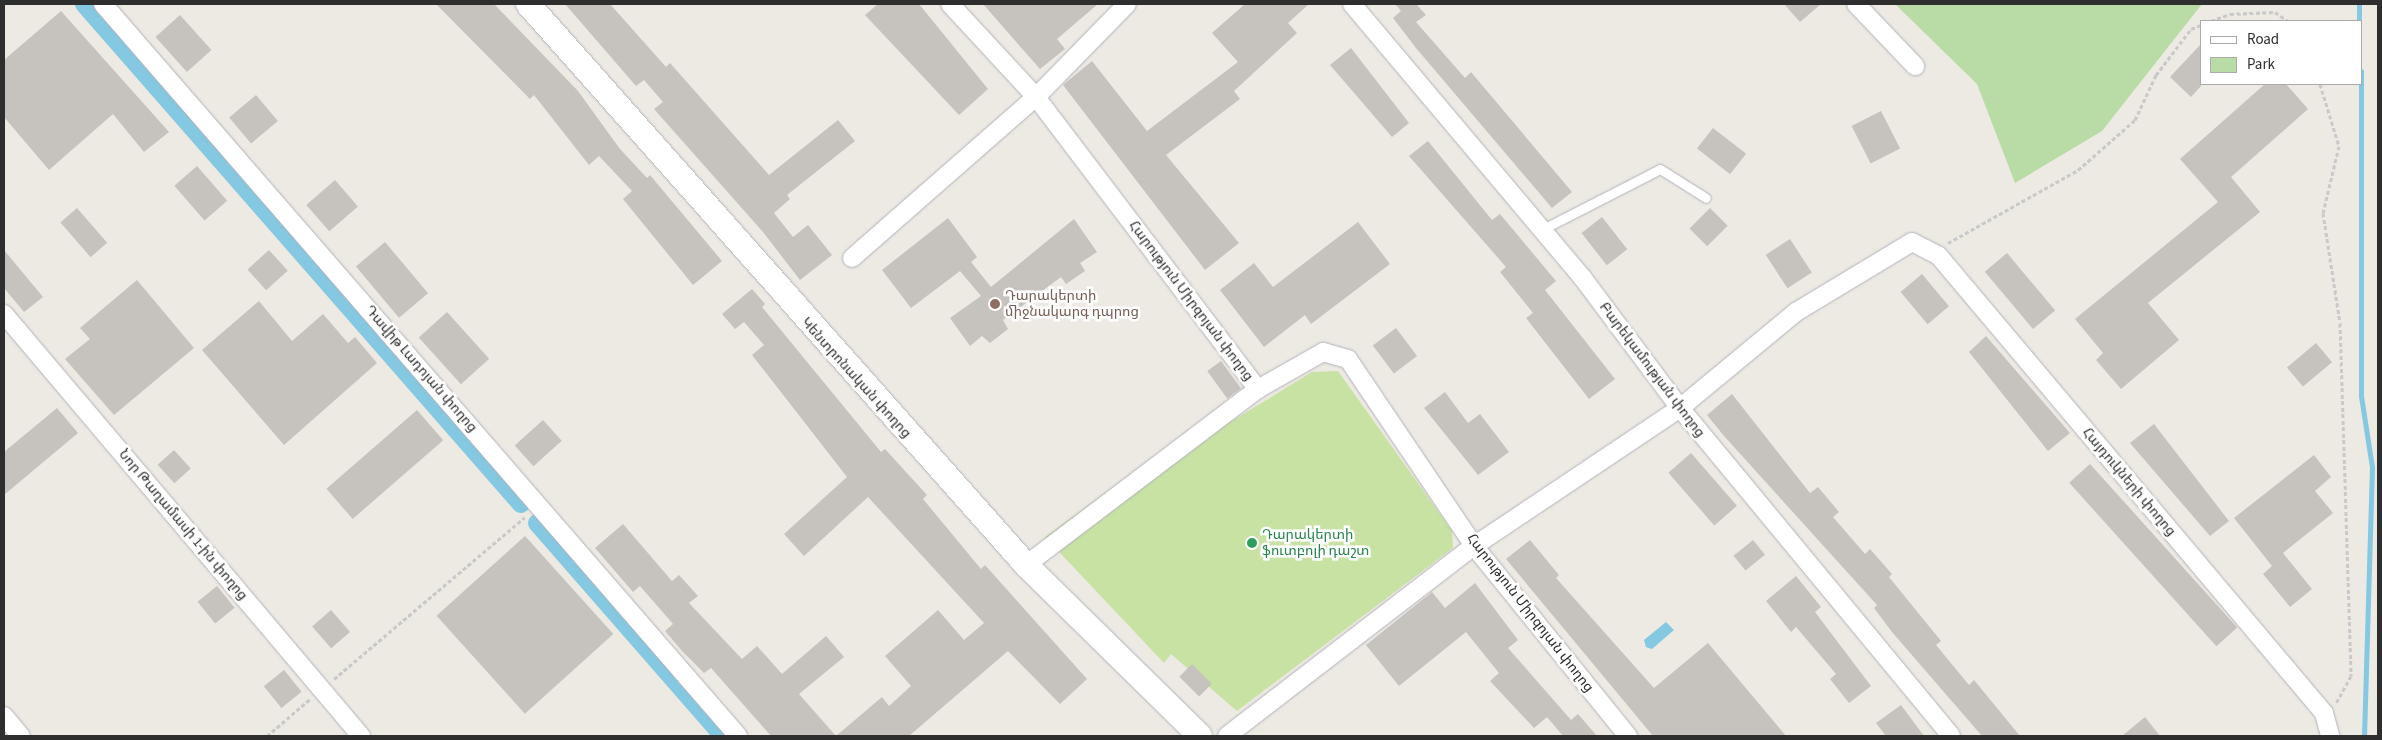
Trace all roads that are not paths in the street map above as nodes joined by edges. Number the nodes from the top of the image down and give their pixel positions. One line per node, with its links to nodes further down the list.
1 (103, 4): 20 (street, Դավիթ Լադոյան փողոց)
2 (528, 4): 16 (main road, Կենտրոնական փողոց)
3 (950, 4): 8 (street, Հարություն Միրզոյան փողոց)
4 (1127, 4): 8 (street)
5 (1352, 4): 10 (street, Բարեկամության փողոց)
6 (1856, 4): 7 (street)
7 (1915, 66)
8 (1036, 97): 11 (street); 13 (street, Հարություն Միրզոյան փողոց)
9 (1706, 198): 10 (lane)
10 (1543, 229): 14 (street, Բարեկամության փողոց)
11 (852, 258)
12 (4, 314): 19 (street, Նոր Թաղամասի 1-ին փողոց)
13 (1258, 390): 15 (street, Հարություն Միրզոյան փողոց); 16 (street)
14 (1680, 408): 15 (street); 24 (street, Բարեկամության փողոց); 25 (street, Հայդուկների փողոց)
15 (1474, 546): 22 (street); 23 (street, Հարություն Միրզոյան փողոց)
16 (1026, 565): 21 (main road, Կենտրոնական փողոց)
17 (4, 716): 18 (street)
18 (21, 736)
19 (361, 736)
20 (738, 736)
21 (1200, 736)
22 (1227, 736)
23 (1628, 736)
24 (1951, 736)
25 (2330, 736)

